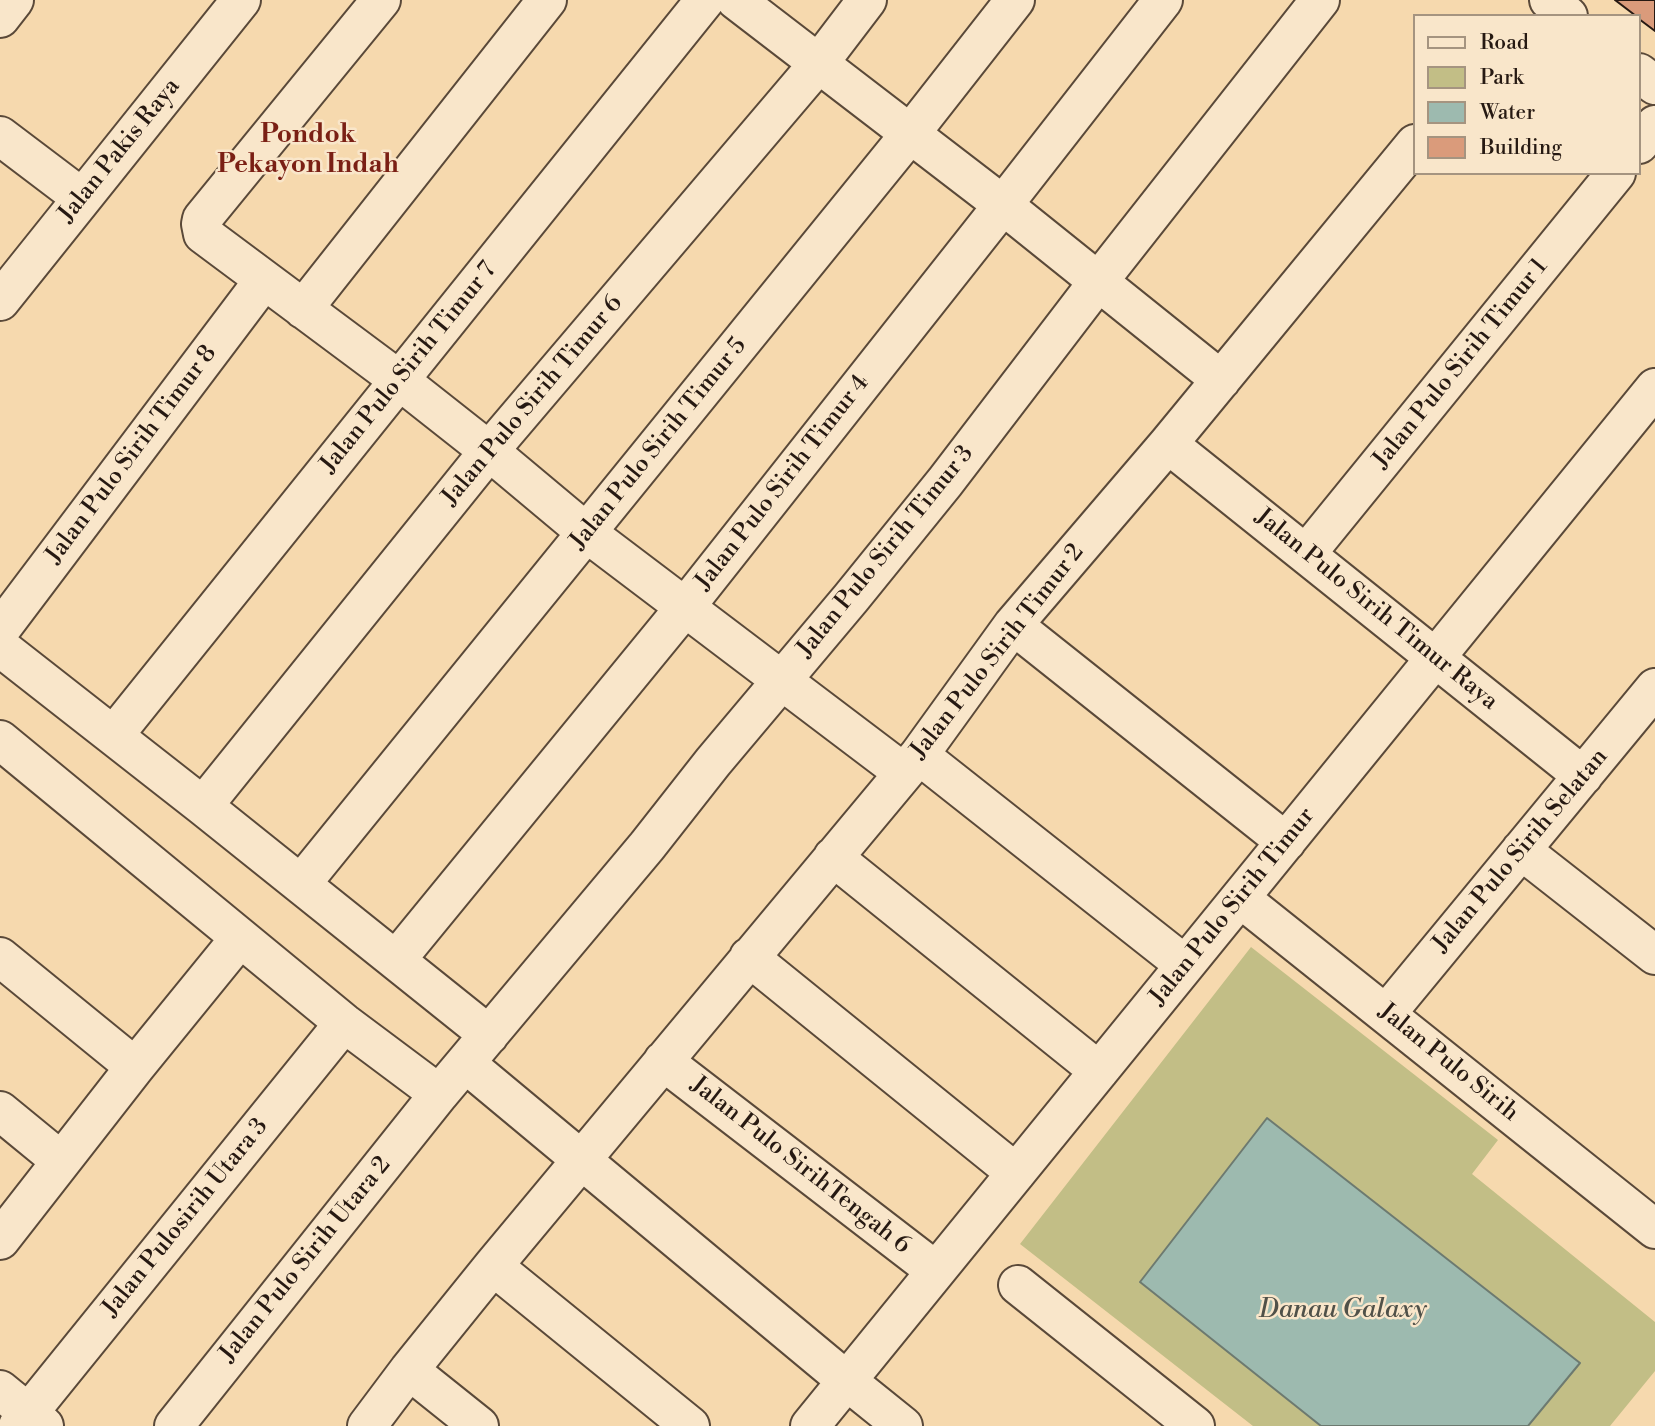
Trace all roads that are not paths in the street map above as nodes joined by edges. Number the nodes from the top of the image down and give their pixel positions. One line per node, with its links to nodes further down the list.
1 (14, 0): 15 (street)
2 (241, 0): 23 (street, Jalan Pakis Raya)
3 (381, 0): 25 (street)
4 (705, 0): 29 (street, Jalan Pulo Sirih Timur 7)
5 (736, 0): 16 (street)
6 (867, 0): 16 (street, Jalan Pulo Sirih Timur 6)
7 (1015, 0): 18 (street, Jalan Pulo Sirih Timur 5)
8 (1163, 0): 24 (street, Jalan Pulo Sirih Timur 4)
9 (1320, 0): 26 (street, Jalan Pulo Sirih Timur 3)
10 (1534, 0): 13 (street)
11 (1549, 0): 14 (street)
12 (531, 6): 28 (street)
13 (1523, 14)
14 (1566, 14)
15 (0, 18)
16 (819, 63): 18 (street); 33 (street, Jalan Pulo Sirih Timur 6)
17 (1655, 125): 20 (street)
18 (910, 134): 24 (street); 34 (street, Jalan Pulo Sirih Timur 5)
19 (0, 136): 23 (street)
20 (1641, 142)
21 (1414, 145): 30 (street, Jalan Pulo Sirih Timur 2)
22 (1614, 175): 35 (street, Jalan Pulo Sirih Timur 1)
23 (82, 198): 27 (street, Jalan Pakis Raya)
24 (1003, 205): 26 (street); 36 (street, Jalan Pulo Sirih Timur 4)
25 (264, 280): 28 (street); 38 (street, Jalan Pulo Sirih Timur 8)
26 (1098, 282): 30 (street); 41 (street, Jalan Pulo Sirih Timur 3)
27 (0, 301)
28 (303, 309): 29 (street)
29 (399, 380): 33 (street); 43 (street, Jalan Pulo Sirih Timur 7)
30 (1221, 380): 32 (street, Jalan Pulo Sirih Timur 2)
31 (1655, 388): 40 (street, Jalan Pulo Sirih Timur)
32 (1168, 444): 35 (street, Jalan Pulo Sirih Timur Raya); 37 (street, Jalan Pulo Sirih Timur 2)
33 (489, 451): 34 (street); 47 (street, Jalan Pulo Sirih Timur 6)
34 (587, 533): 36 (street); 51 (street, Jalan Pulo Sirih Timur 5)
35 (1306, 554): 40 (street, Jalan Pulo Sirih Timur Raya)
36 (686, 606): 41 (street); 57 (street, Jalan Pulo Sirih Timur 4)
37 (1013, 625): 45 (street, Jalan Pulo Sirih Timur 2); 48 (street)
38 (0, 630)
39 (0, 647): 43 (street)
40 (1436, 658): 46 (street, Jalan Pulo Sirih Timur Raya); 48 (street, Jalan Pulo Sirih Timur)
41 (782, 680): 45 (street); 61 (street, Jalan Pulo Sirih Timur 3)
42 (1647, 714): 46 (street, Jalan Pulo Sirih Selatan)
43 (114, 735): 47 (street)
44 (0, 740): 53 (street)
45 (911, 764): 50 (street, Jalan Pulo Sirih Timur 2); 58 (street)
46 (1583, 776): 49 (street, Jalan Pulo Sirih Selatan)
47 (203, 806): 51 (street)
48 (1286, 842): 52 (street, Jalan Pulo Sirih Timur)
49 (1521, 850): 54 (street); 59 (street, Jalan Pulo Sirih Selatan)
50 (833, 857): 56 (street, Jalan Pulo Sirih Timur 2); 64 (street)
51 (301, 884): 57 (street)
52 (1240, 898): 58 (street, Jalan Pulo Sirih Timur); 59 (street, Jalan Pulo Sirih)
53 (240, 938): 60 (street); 63 (street)
54 (1655, 955)
55 (0, 957): 63 (street)
56 (750, 957): 62 (street, Jalan Pulo Sirih Timur 2); 69 (street)
57 (396, 960): 61 (street)
58 (1185, 965): 64 (street, Jalan Pulo Sirih Timur)
59 (1386, 1014): 70 (street, Jalan Pulo Sirih)
60 (344, 1023): 65 (street); 77 (street, Jalan Pulosirih Utara 3)
61 (477, 1049): 65 (street, Jalan Pulo Sirih Timur 3); 67 (street)
62 (663, 1061): 67 (street, Jalan Pulo Sirih Timur 2); 73 (street, Jalan Pulo SirihTengah 6)
63 (135, 1067): 68 (street)
64 (1099, 1071): 69 (street, Jalan Pulo Sirih Timur)
65 (439, 1094): 78 (street, Jalan Pulo Sirih Utara 2)
66 (0, 1111): 68 (street)
67 (580, 1160): 72 (street, Jalan Pulo Sirih Timur 2); 76 (street)
68 (61, 1161): 71 (street)
69 (1016, 1173): 73 (street, Jalan Pulo Sirih Timur)
70 (1655, 1229)
71 (0, 1240)
72 (493, 1266): 75 (street, Jalan Pulo Sirih Timur 2); 81 (street)
73 (936, 1271): 76 (street, Jalan Pulo Sirih Timur)
74 (1018, 1285): 84 (street)
75 (409, 1370): 79 (street, Jalan Pulo Sirih Timur 2); 80 (street)
76 (847, 1381): 82 (street, Jalan Pulo Sirih Timur); 83 (street)
77 (22, 1414)
78 (174, 1426)
79 (367, 1426)
80 (479, 1426)
81 (691, 1426)
82 (810, 1426)
83 (902, 1426)
84 (1195, 1426)

